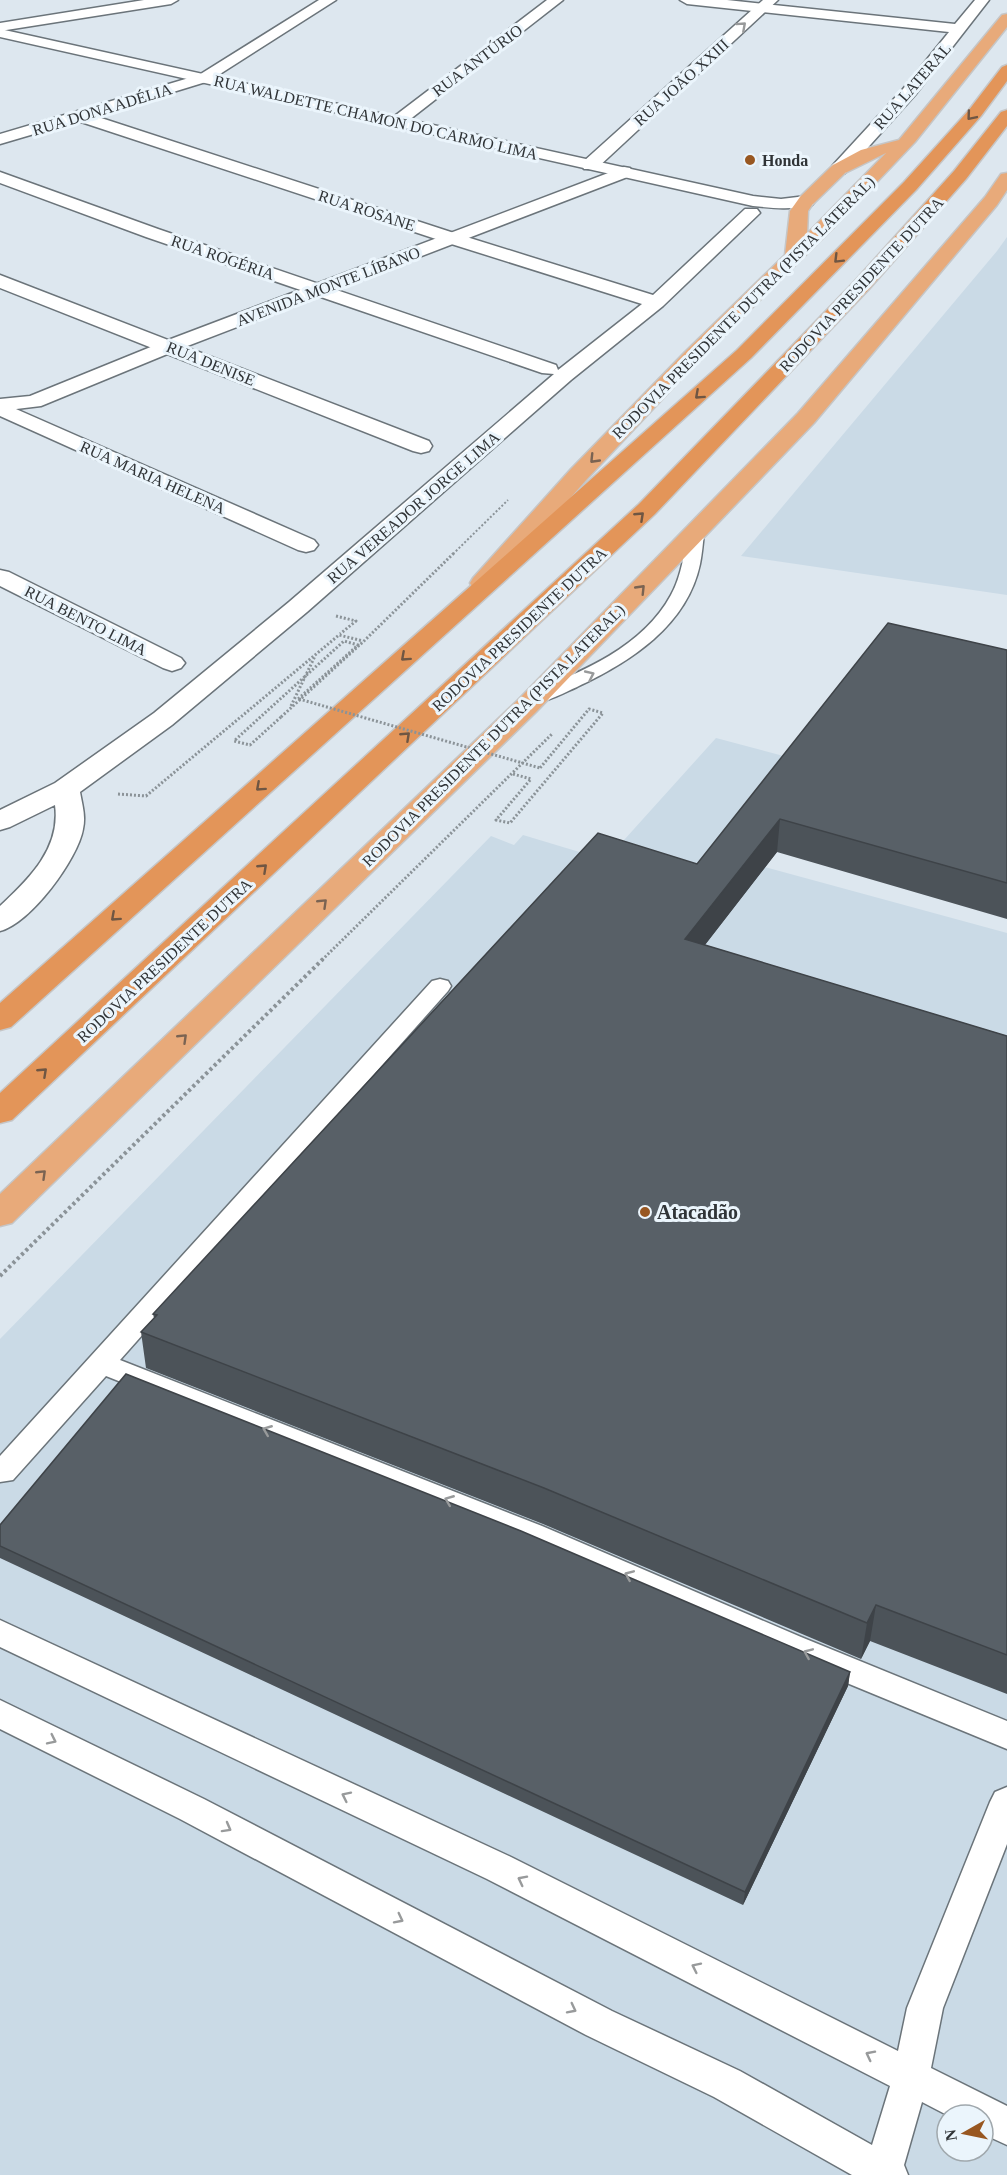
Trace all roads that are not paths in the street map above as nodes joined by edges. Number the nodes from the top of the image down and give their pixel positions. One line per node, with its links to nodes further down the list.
1 (171, 0): 8 (street)
2 (329, 0): 14 (street)
3 (556, 0): 17 (street, RUA ANTÚRIO)
4 (687, 0): 6 (street)
5 (982, 0): 9 (street, RUA LATERAL)
6 (766, 4): 9 (street); 21 (street, RUA JOÃO XXIII, one-way to 6)
7 (1007, 18): 20 (highway, RODOVIA PRESIDENTE DUTRA (PISTA LATERAL))
8 (0, 27)
9 (961, 29): 22 (street, RUA LATERAL)
10 (8, 34): 11 (street); 13 (street, RUA WALDETTE CHAMON DO CARMO LIMA)
11 (0, 40)
12 (1007, 70): 41 (highway, RODOVIA PRESIDENTE DUTRA, one-way to 41)
13 (176, 71): 14 (street, RUA WALDETTE CHAMON DO CARMO LIMA); 18 (street, RUA DONA ADÉLIA)
14 (204, 78): 16 (street, RUA DONA ADÉLIA); 17 (street, RUA WALDETTE CHAMON DO CARMO LIMA)
15 (1007, 115): 49 (highway, RODOVIA PRESIDENTE DUTRA, one-way to 15)
16 (79, 116): 19 (street, RUA DONA ADÉLIA); 29 (street, RUA ROSANE)
17 (398, 121): 21 (street, RUA WALDETTE CHAMON DO CARMO LIMA)
18 (0, 124)
19 (0, 139)
20 (909, 139): 22 (highway); 30 (highway, RODOVIA PRESIDENTE DUTRA (PISTA LATERAL))
21 (590, 165): 23 (street, RUA WALDETTE CHAMON DO CARMO LIMA)
22 (839, 169): 26 (highway)
23 (624, 172): 27 (street, RUA WALDETTE CHAMON DO CARMO LIMA); 29 (street, AVENIDA MONTE LÍBANO)
24 (0, 177): 32 (street, RUA ROGÉRIA)
25 (1007, 178): 38 (highway, RODOVIA PRESIDENTE DUTRA (PISTA LATERAL))
26 (806, 201): 27 (street, RUA WALDETTE CHAMON DO CARMO LIMA); 28 (highway)
27 (752, 207): 28 (street, RUA WALDETTE CHAMON DO CARMO LIMA); 33 (street, RUA VEREADOR JORGE LIMA)
28 (796, 223): 30 (highway)
29 (451, 238): 32 (street, AVENIDA MONTE LÍBANO); 33 (street, RUA ROSANE)
30 (794, 256): 41 (highway, RODOVIA PRESIDENTE DUTRA (PISTA LATERAL), one-way to 41)
31 (0, 281): 34 (street, RUA DENISE)
32 (318, 290): 34 (street, AVENIDA MONTE LÍBANO); 35 (street, RUA ROGÉRIA)
33 (656, 302): 44 (street, RUA VEREADOR JORGE LIMA)
34 (170, 346): 36 (street, AVENIDA MONTE LÍBANO); 37 (street, RUA DENISE)
35 (549, 369)
36 (10, 411): 39 (street, RUA MARIA HELENA)
37 (421, 446)
38 (696, 532): 43 (highway, RODOVIA PRESIDENTE DUTRA (PISTA LATERAL), one-way to 38); 43 (lane, one-way to 38)
39 (306, 545)
40 (0, 577): 42 (street, RUA BENTO LIMA)
41 (450, 619): 48 (highway, RODOVIA PRESIDENTE DUTRA, one-way to 48)
42 (172, 663)
43 (536, 697): 50 (highway, RODOVIA PRESIDENTE DUTRA (PISTA LATERAL), one-way to 43)
44 (65, 789): 45 (street, RUA VEREADOR JORGE LIMA); 46 (street)
45 (0, 821)
46 (0, 922)
47 (440, 986): 51 (lane)
48 (0, 1020)
49 (0, 1112)
50 (0, 1214)
51 (101, 1363): 52 (lane); 55 (lane, one-way to 51)
52 (3, 1472)
53 (0, 1633): 57 (lane, one-way to 53)
54 (0, 1714): 59 (lane, one-way to 59)
55 (1007, 1735)
56 (1007, 1802): 57 (lane)
57 (911, 2076): 58 (lane); 59 (lane)
58 (1007, 2126)
59 (885, 2174)

